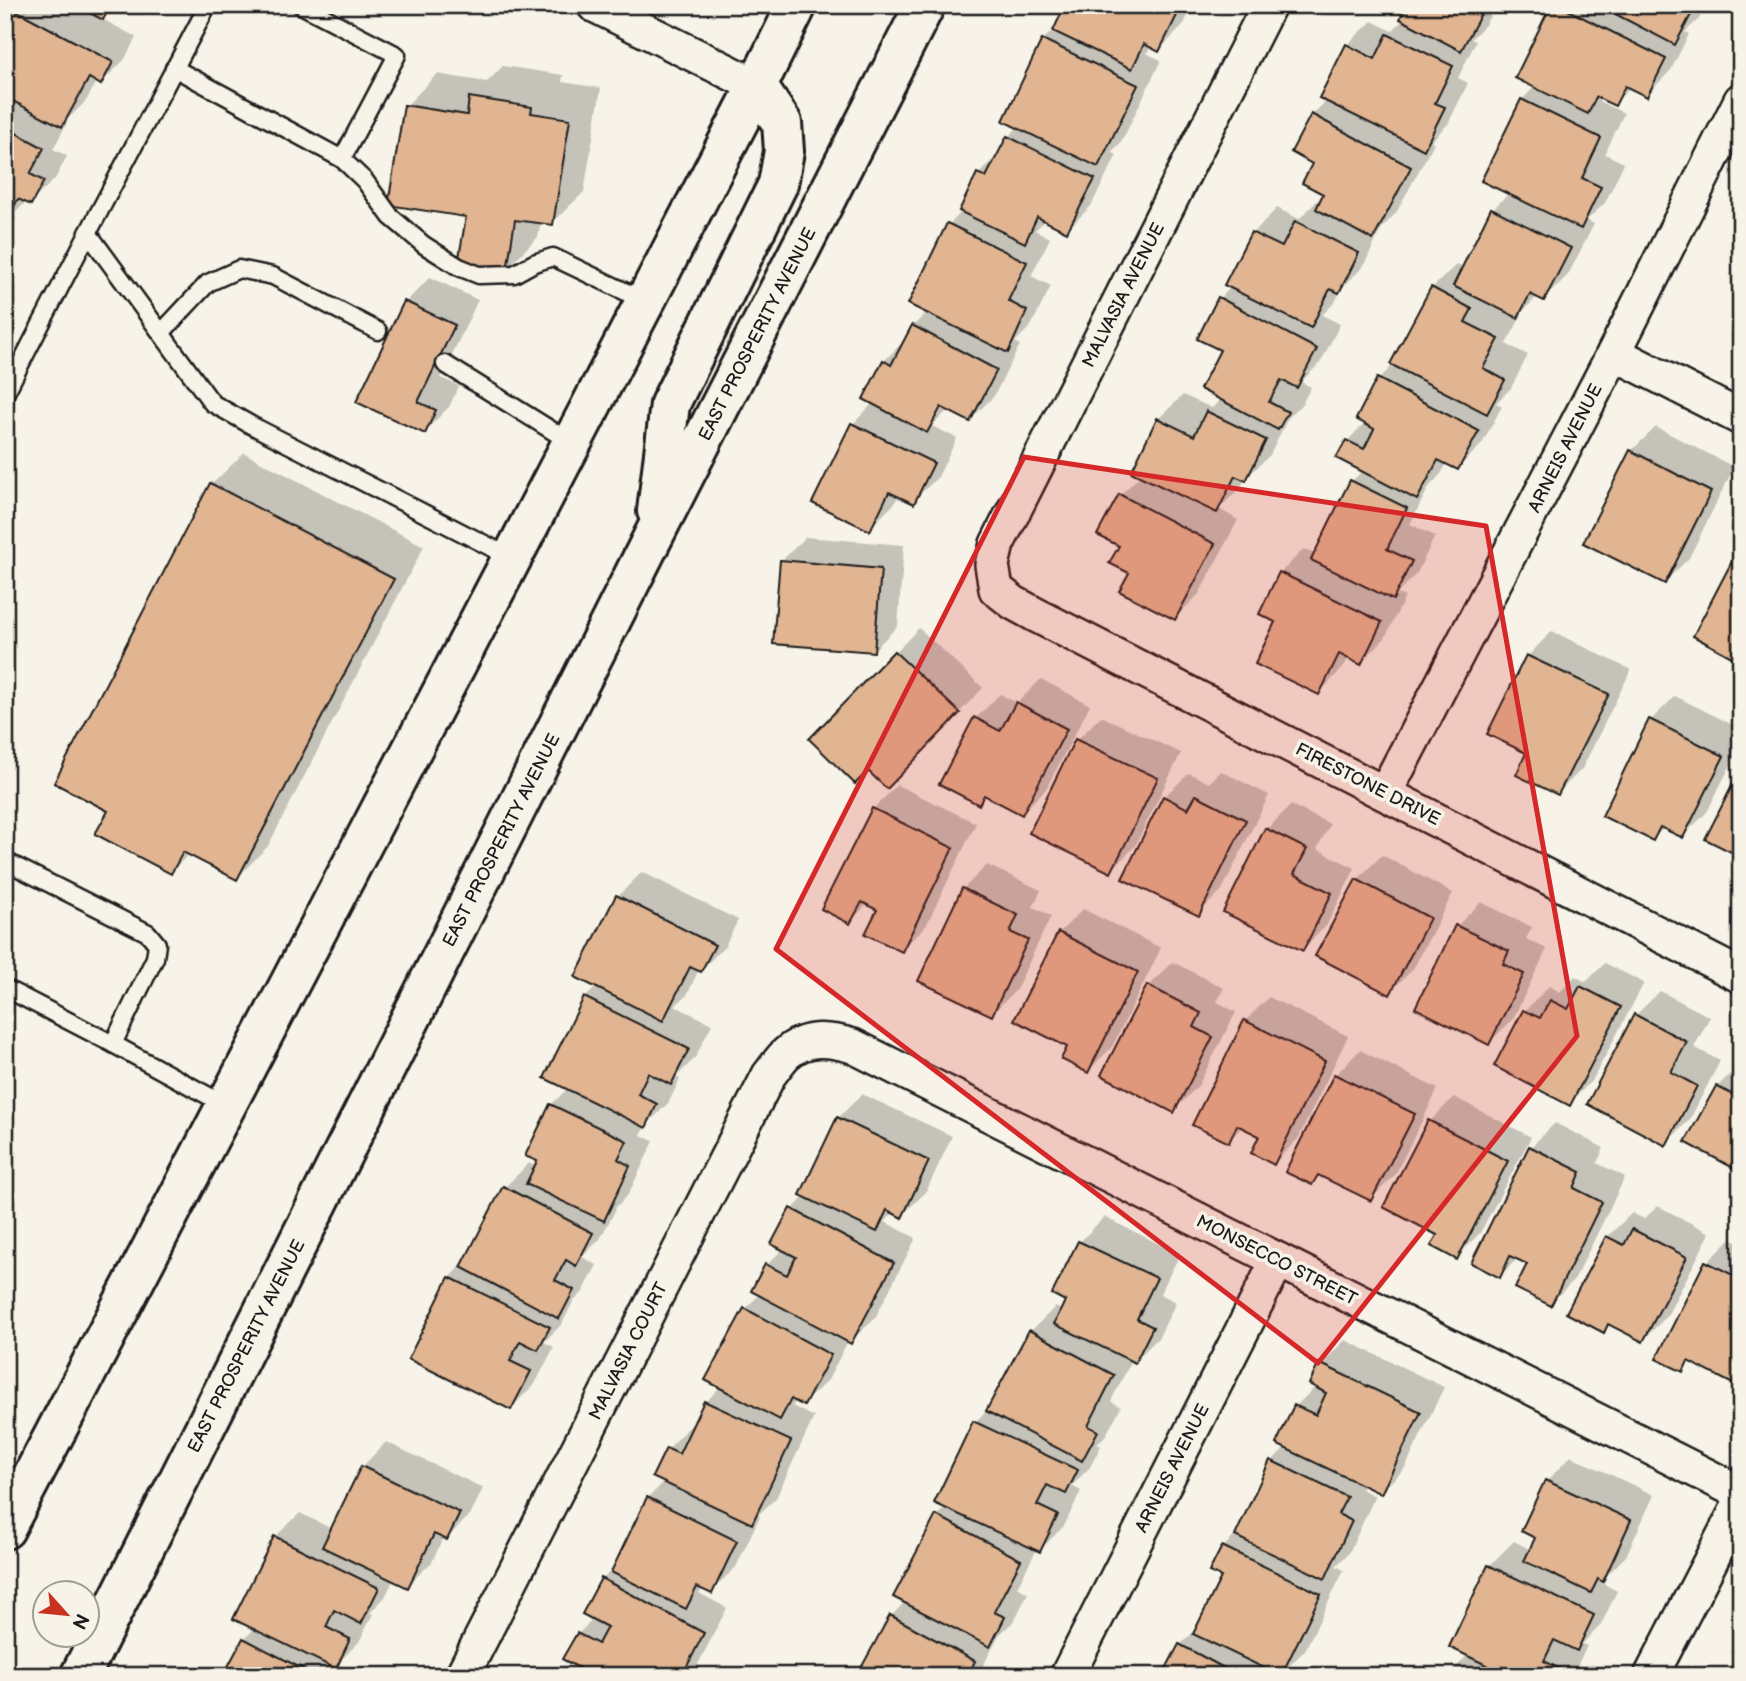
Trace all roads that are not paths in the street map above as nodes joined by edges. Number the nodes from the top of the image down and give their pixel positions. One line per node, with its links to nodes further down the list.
1 (208, 5): 7 (lane)
2 (301, 5): 10 (lane)
3 (594, 5): 8 (street)
4 (797, 5): 8 (main road)
5 (925, 5): 20 (main road, EAST PROSPERITY AVENUE)
6 (1269, 5): 22 (street, MALVASIA AVENUE)
7 (174, 68): 10 (lane); 11 (lane)
8 (757, 86): 12 (main road); 20 (main road)
9 (1741, 100): 15 (street, ARNEIS AVENUE)
10 (342, 159): 12 (lane)
11 (88, 233): 14 (lane); 17 (lane)
12 (646, 301): 19 (main road)
13 (378, 331): 14 (lane)
14 (161, 333): 21 (lane)
15 (1614, 353): 18 (street); 23 (street, ARNEIS AVENUE)
16 (445, 364): 19 (lane)
17 (5, 394)
18 (1741, 418)
19 (572, 443): 21 (main road)
20 (653, 537): 34 (main road, EAST PROSPERITY AVENUE)
21 (512, 558): 29 (main road)
22 (996, 589): 23 (street, FIRESTONE DRIVE)
23 (1385, 793): 25 (street, FIRESTONE DRIVE)
24 (5, 861): 28 (lane)
25 (1741, 976)
26 (5, 988): 28 (lane)
27 (809, 1041): 30 (street, MONSECCO STREET); 35 (street, MALVASIA COURT)
28 (113, 1044): 29 (lane)
29 (228, 1106): 33 (main road)
30 (1278, 1260): 31 (street, MONSECCO STREET); 36 (street, ARNEIS AVENUE)
31 (1741, 1493)
32 (1741, 1502): 37 (street)
33 (5, 1529)
34 (80, 1676)
35 (462, 1676)
36 (1067, 1676)
37 (1651, 1676)

